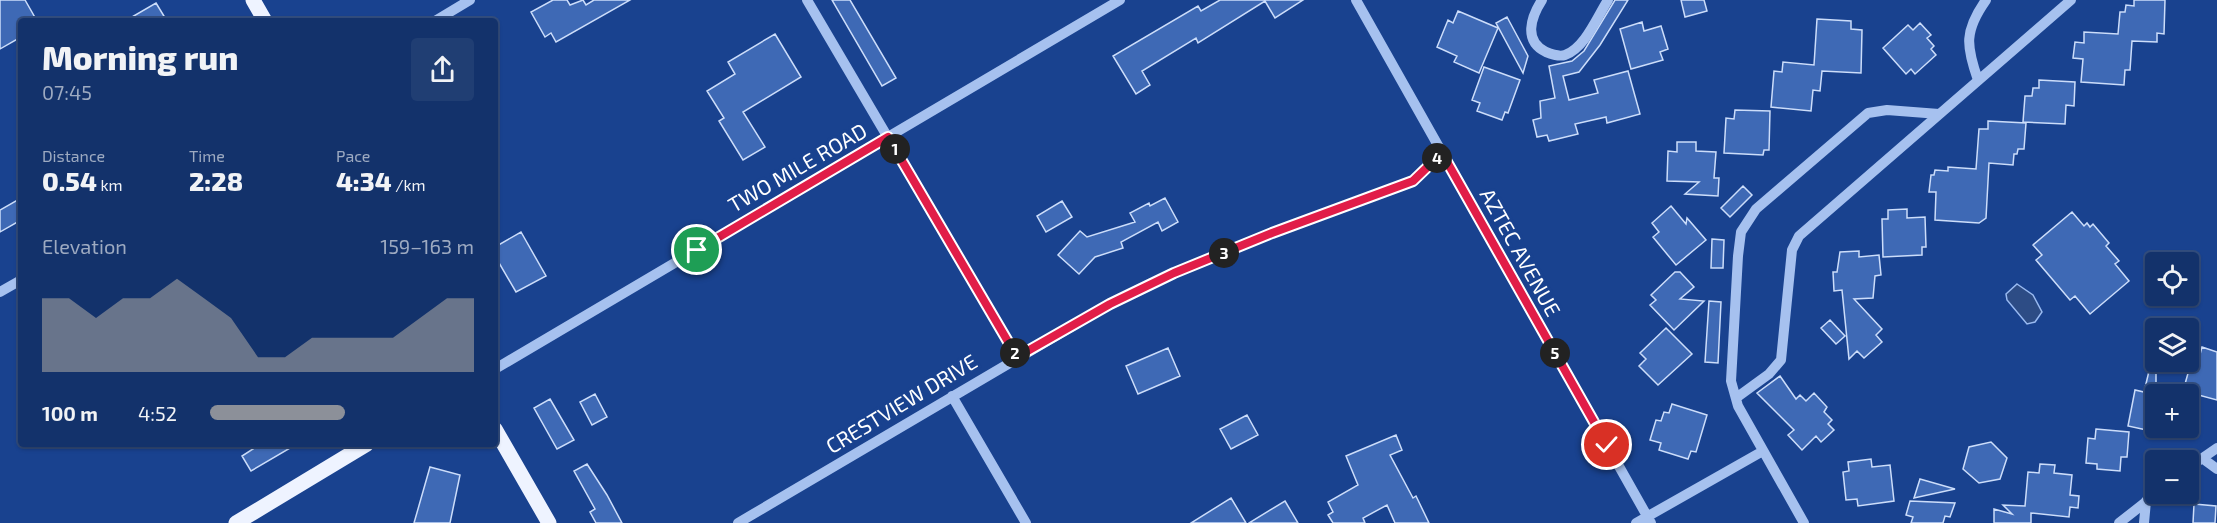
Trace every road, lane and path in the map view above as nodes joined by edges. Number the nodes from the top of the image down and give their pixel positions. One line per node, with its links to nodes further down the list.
1 (253, 0): 10 (main road)
2 (470, 0): 11 (street)
3 (807, 0): 14 (street)
4 (1120, 0): 14 (street, TWO MILE ROAD)
5 (1356, 0): 15 (street, AZTEC AVENUE)
6 (1542, 0): 7 (street)
7 (1608, 0)
8 (1986, 0): 12 (street)
9 (2071, 0): 12 (street)
10 (263, 18)
11 (440, 18)
12 (1978, 80): 13 (street)
13 (1939, 114): 21 (street); 21 (street)
14 (888, 137): 18 (street); 19 (street, TWO MILE ROAD)
15 (1442, 153): 18 (street, CRESTVIEW DRIVE); 31 (street, AZTEC AVENUE)
16 (18, 282): 17 (street)
17 (0, 292)
18 (1017, 357): 20 (street, CRESTVIEW DRIVE)
19 (498, 367)
20 (952, 396): 34 (street, CRESTVIEW DRIVE); 35 (street)
21 (1736, 398): 25 (street)
22 (498, 434): 33 (main road)
23 (2217, 448): 26 (street)
24 (347, 449): 32 (main road)
25 (1763, 451): 31 (street); 37 (street)
26 (2202, 458): 27 (street); 28 (street)
27 (2199, 460)
28 (2217, 469)
29 (2145, 502): 38 (street)
30 (2146, 504): 39 (street)
31 (1650, 520): 36 (street)
32 (236, 523)
33 (549, 523)
34 (738, 523)
35 (1026, 523)
36 (1636, 523)
37 (1804, 523)
38 (2119, 523)
39 (2144, 523)

